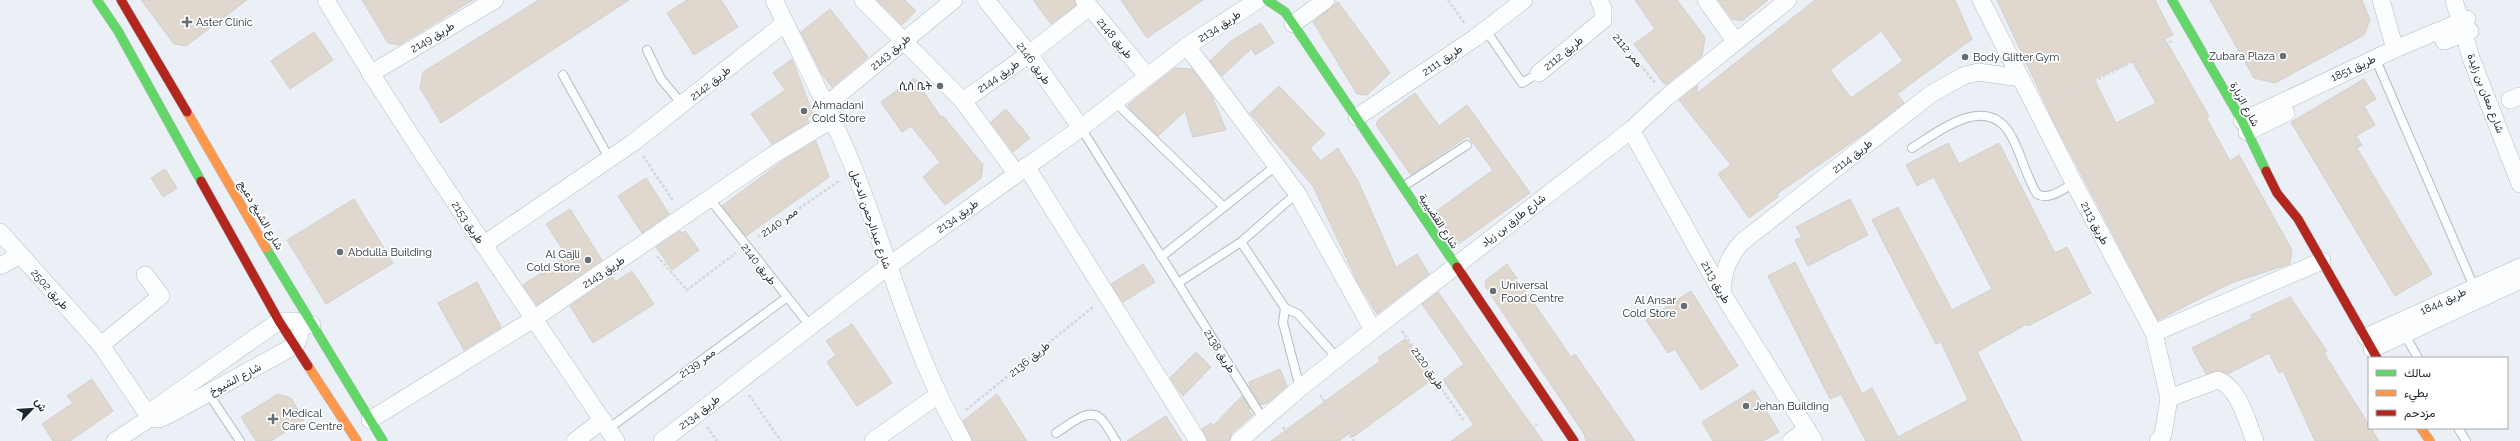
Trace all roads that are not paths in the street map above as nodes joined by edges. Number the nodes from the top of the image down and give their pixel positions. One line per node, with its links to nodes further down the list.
1 (97, 0): 80 (main road)
2 (121, 0): 79 (main road, شارع الشيخ دعيج)
3 (326, 0): 35 (street, طريق 2153)
4 (495, 0): 35 (street, طريق 2149)
5 (774, 0): 24 (street, شارع عبدالرحمن الدخيل)
6 (863, 0): 27 (street)
7 (954, 0): 27 (street, طريق 2143)
8 (986, 0): 32 (street, طريق 2146)
9 (1258, 0): 29 (street, طريق 2134)
10 (1267, 0): 23 (main road, شارع القضيبية)
11 (1283, 0): 23 (main road, شارع القضيبية)
12 (1326, 0): 23 (street)
13 (1524, 0): 26 (street, طريق 2111)
14 (1599, 0): 34 (street, طريق 2112)
15 (1706, 0): 28 (street)
16 (1788, 0): 28 (street, شارع طارق بن زياد)
17 (1981, 0): 38 (street, طريق 2113)
18 (2172, 0): 44 (main road, شارع الزبارة)
19 (2381, 0): 30 (street)
20 (2454, 0): 25 (street, شارع معان بن زايدة)
21 (2464, 0): 25 (street, شارع معان بن زايدة)
22 (1087, 3): 32 (street, طريق 2144); 37 (street, طريق 2148)
23 (1289, 18): 43 (main road, شارع القضيبية)
24 (784, 22): 41 (street, طريق 2142); 42 (street, شارع عبدالرحمن الدخيل)
25 (2465, 27): 30 (street, طريق 1851); 33 (street, طريق 1851); 50 (street, شارع معان بن زايدة); 54 (street, شارع معان بن زايدة)
26 (1480, 33): 34 (lane, طريق 2112); 43 (street, طريق 2111)
27 (903, 40): 39 (street); 42 (street, طريق 2143)
28 (1735, 41): 46 (street, شارع طارق بن زياد)
29 (1187, 46): 37 (street, طريق 2134); 51 (street)
30 (2395, 49): 44 (street, طريق 1851)
31 (647, 50): 41 (lane)
32 (1029, 54): 39 (street, طريق 2144); 45 (street, طريق 2146)
33 (2379, 67): 44 (street, طريق 1851); 74 (lane)
34 (1539, 73)
35 (370, 74): 63 (street, طريق 2153)
36 (563, 75): 49 (lane)
37 (1147, 76): 40 (street, طريق 2134)
38 (2021, 78): 53 (street, طريق 2113); 75 (street, طريق 2114)
39 (963, 101): 52 (street)
40 (1115, 102): 45 (street, طريق 2134); 59 (lane)
41 (682, 104): 49 (street, طريق 2142)
42 (830, 112): 58 (street, طريق 2143); 69 (street, شارع عبدالرحمن الدخيل)
43 (1357, 117): 55 (main road, شارع القضيبية)
44 (2252, 123): 60 (main road, شارع الزبارة)
45 (1081, 128): 52 (street, طريق 2134); 65 (lane, طريق 2138)
46 (1630, 130): 68 (street, شارع طارق بن زياد); 75 (street, طريق 2113)
47 (1466, 145): 55 (lane)
48 (1912, 148): 53 (lane)
49 (609, 158): 63 (street, طريق 2142)
50 (2520, 158)
51 (1277, 165): 56 (street); 59 (lane)
52 (1021, 170): 69 (street, طريق 2134); 112 (street)
53 (2074, 183): 84 (street, طريق 2113)
54 (2520, 184)
55 (1402, 187): 68 (main road, شارع القضيبية)
56 (1297, 193): 62 (lane); 83 (street)
57 (2291, 195): 60 (main road, شارع الزبارة)
58 (709, 198): 76 (lane, طريق 2140); 78 (street, طريق 2143)
59 (1224, 207): 65 (lane)
60 (2298, 219): 66 (main road, شارع الزبارة)
61 (0, 232): 64 (street, طريق 2502)
62 (1241, 242): 73 (lane); 77 (lane)
63 (483, 246): 78 (street, طريق 2153)
64 (20, 255): 67 (street); 85 (street, طريق 2502)
65 (1161, 257): 73 (lane, طريق 2138)
66 (2322, 261): 84 (street); 87 (main road, شارع الزبارة)
67 (0, 266)
68 (1455, 266): 83 (street, شارع طارق بن زياد); 114 (main road, شارع القضيبية)
69 (887, 267): 82 (street, طريق 2134); 92 (street, شارع عبدالرحمن الدخيل)
70 (2520, 267): 74 (street, طريق 1844)
71 (146, 275): 85 (street)
72 (2520, 280): 81 (street, طريق 1844)
73 (1178, 282): 95 (lane, طريق 2138)
74 (2474, 287): 81 (street, طريق 1844)
75 (1722, 292): 102 (street, طريق 2113)
76 (786, 298): 82 (lane, طريق 2140); 100 (lane, ممر 2139)
77 (1285, 308): 89 (lane); 90 (lane)
78 (535, 318): 96 (street, طريق 2143); 100 (street, طريق 2153)
79 (306, 319): 80 (street); 86 (street); 96 (main road, شارع الشيخ دعيج)
80 (279, 321): 86 (main road); 94 (street, شارع الشيوخ)
81 (2401, 327): 87 (street, طريق 1844); 88 (lane)
82 (811, 328): 108 (street, طريق 2134)
83 (1372, 330): 89 (street, شارع طارق بن زياد)
84 (2154, 333): 93 (street, طريق 2113)
85 (101, 345): 94 (street, طريق 2502)
86 (296, 345): 91 (street, شارع الشيوخ); 105 (main road)
87 (2372, 348)
88 (2417, 357)
89 (1338, 359): 90 (street, شارع طارق بن زياد)
90 (1305, 385): 95 (street, شارع طارق بن زياد)
91 (208, 393): 94 (street, شارع الشيوخ); 104 (lane)
92 (938, 395): 109 (street); 110 (street, شارع عبدالرحمن الدخيل)
93 (2169, 398): 116 (street, طريق 2113); 117 (street)
94 (150, 418): 103 (street, شارع الشيوخ)
95 (1263, 419): 113 (street, شارع طارق بن زياد)
96 (370, 420): 106 (main road, شارع الشيخ دعيج)
97 (2413, 429): 118 (main road)
98 (2422, 429): 119 (main road)
99 (2459, 429): 120 (lane)
100 (609, 430): 107 (street)
101 (1056, 433): 111 (lane)
102 (1810, 435): 115 (street, طريق 2113)
103 (115, 441)
104 (240, 441)
105 (357, 441)
106 (383, 441)
107 (575, 441)
108 (662, 441)
109 (873, 441)
110 (962, 441)
111 (1116, 441)
112 (1198, 441)
113 (1239, 441)
114 (1574, 441)
115 (1791, 441)
116 (2158, 441)
117 (2255, 441)
118 (2419, 441)
119 (2430, 441)
120 (2466, 441)

